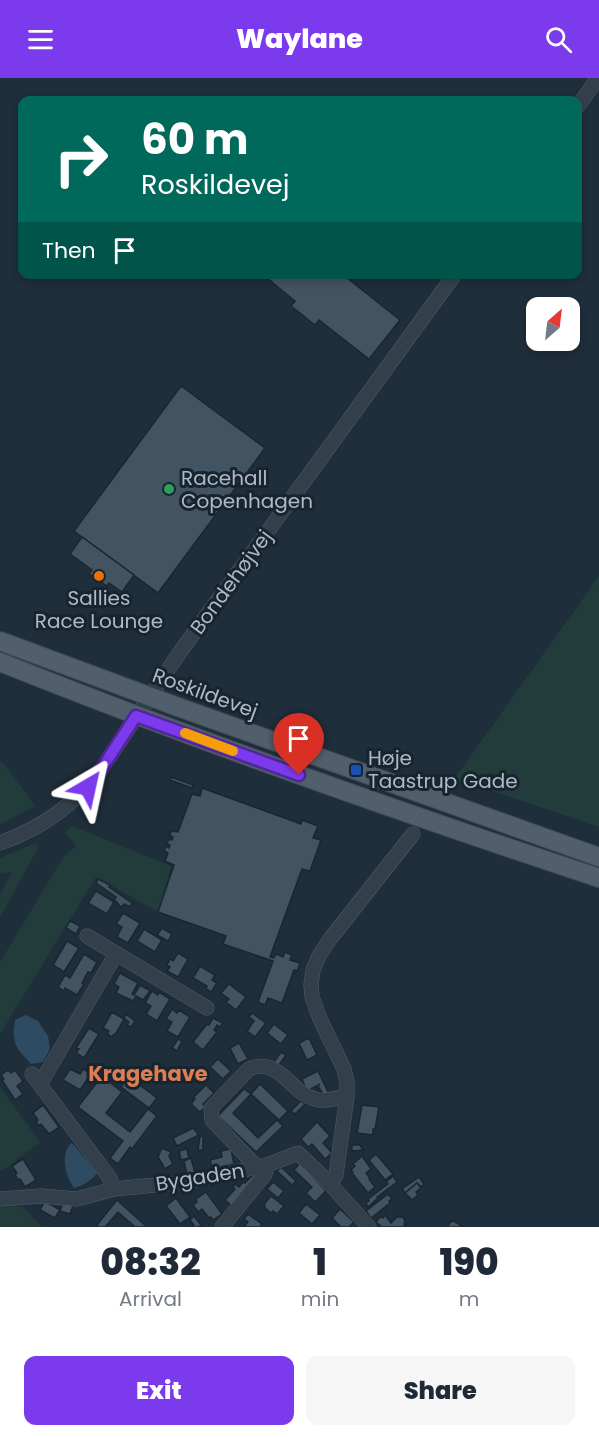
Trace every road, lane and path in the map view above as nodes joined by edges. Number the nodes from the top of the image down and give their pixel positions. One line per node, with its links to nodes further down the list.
1 (598, 78): 2 (street)
2 (582, 100)
3 (451, 279): 6 (street, Bondehøjvej)
4 (0, 641): 6 (main road, Roskildevej)
5 (0, 662): 7 (main road)
6 (150, 696): 7 (street, Bondehøjvej); 10 (main road, Roskildevej)
7 (136, 716): 9 (street, Bondehøjvej); 11 (main road)
8 (413, 834): 15 (street)
9 (0, 843)
10 (599, 857)
11 (599, 878)
12 (87, 936): 13 (street)
13 (116, 954): 14 (street); 18 (street)
14 (207, 1008)
15 (347, 1096): 16 (street); 17 (street)
16 (262, 1166): 17 (street, Bygaden); 18 (street, Bygaden); 20 (street)
17 (330, 1184): 21 (street, Bygaden)
18 (114, 1189): 19 (street, Bygaden)
19 (0, 1199)
20 (222, 1227)
21 (369, 1227)

